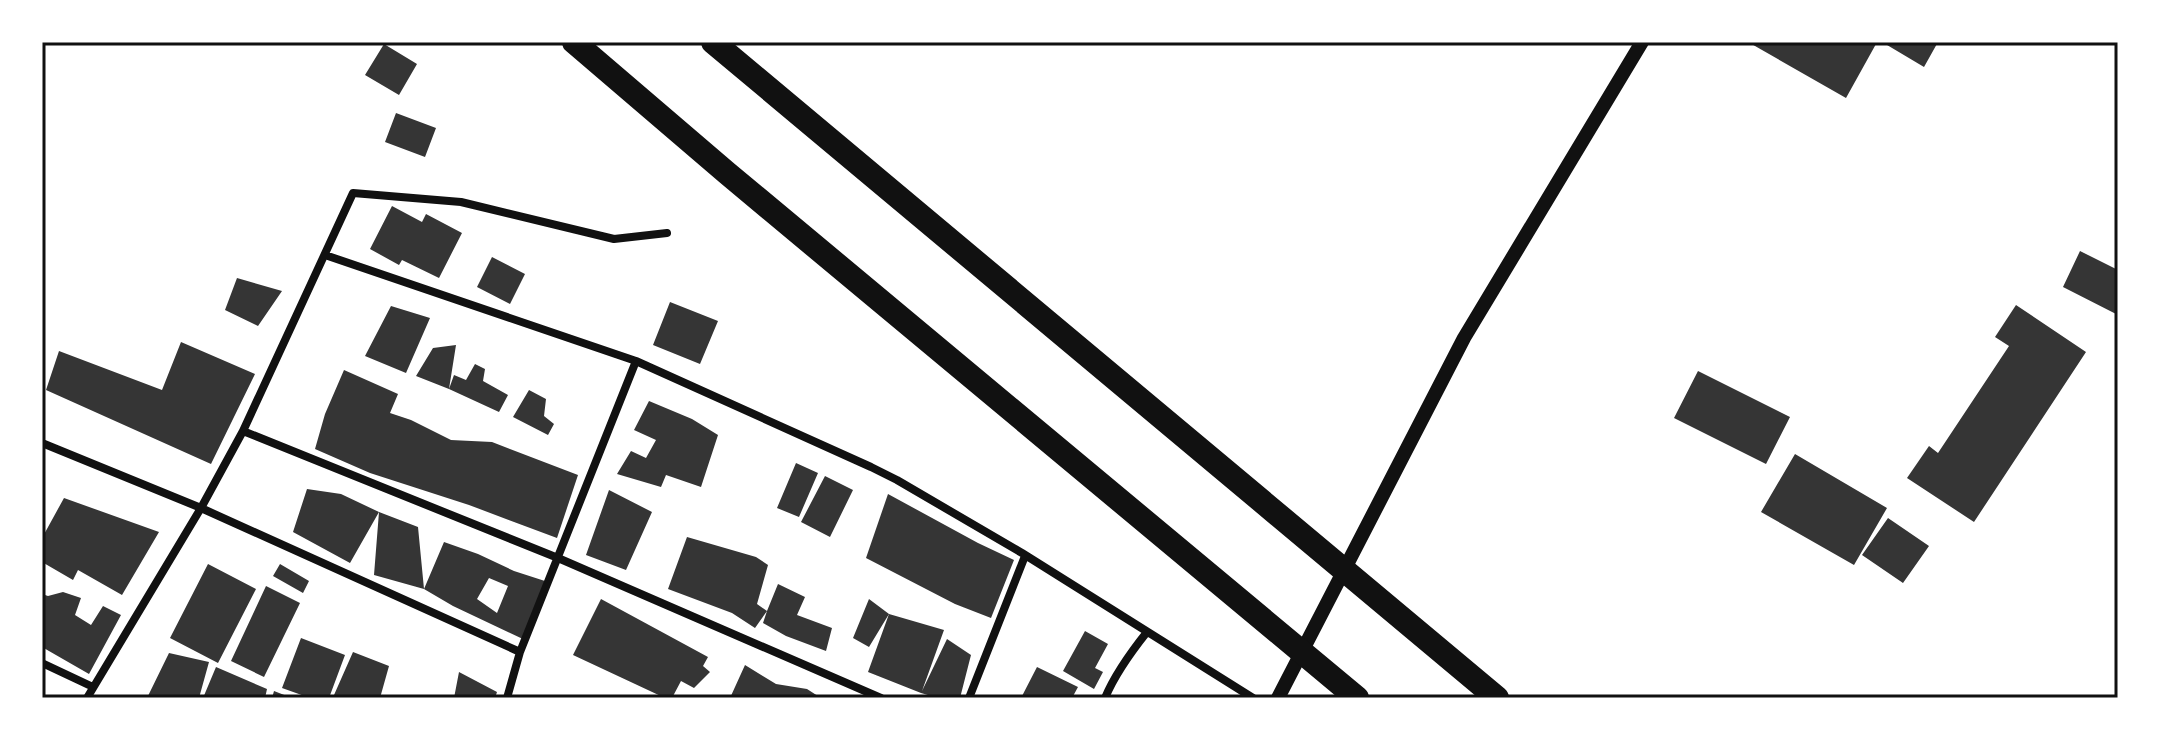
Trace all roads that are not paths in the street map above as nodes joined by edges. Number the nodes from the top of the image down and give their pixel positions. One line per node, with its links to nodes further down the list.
1 (574, 42): 16 (highway)
2 (713, 42): 24 (highway)
3 (1642, 42): 23 (street)
4 (667, 233): 5 (street)
5 (325, 255): 6 (street); 7 (street)
6 (636, 361): 10 (street); 11 (street)
7 (243, 431): 9 (street); 11 (street)
8 (42, 443): 9 (street)
9 (201, 508): 13 (street); 15 (street)
10 (1025, 556): 12 (street); 20 (street)
11 (558, 558): 13 (street); 19 (street)
12 (1147, 632): 21 (street); 22 (street)
13 (520, 652): 18 (street)
14 (42, 663): 15 (street)
15 (93, 687): 17 (street)
16 (1353, 695)
17 (87, 698)
18 (507, 698)
19 (881, 698)
20 (969, 698)
21 (1105, 698)
22 (1253, 698)
23 (1278, 698)
24 (1497, 698)

